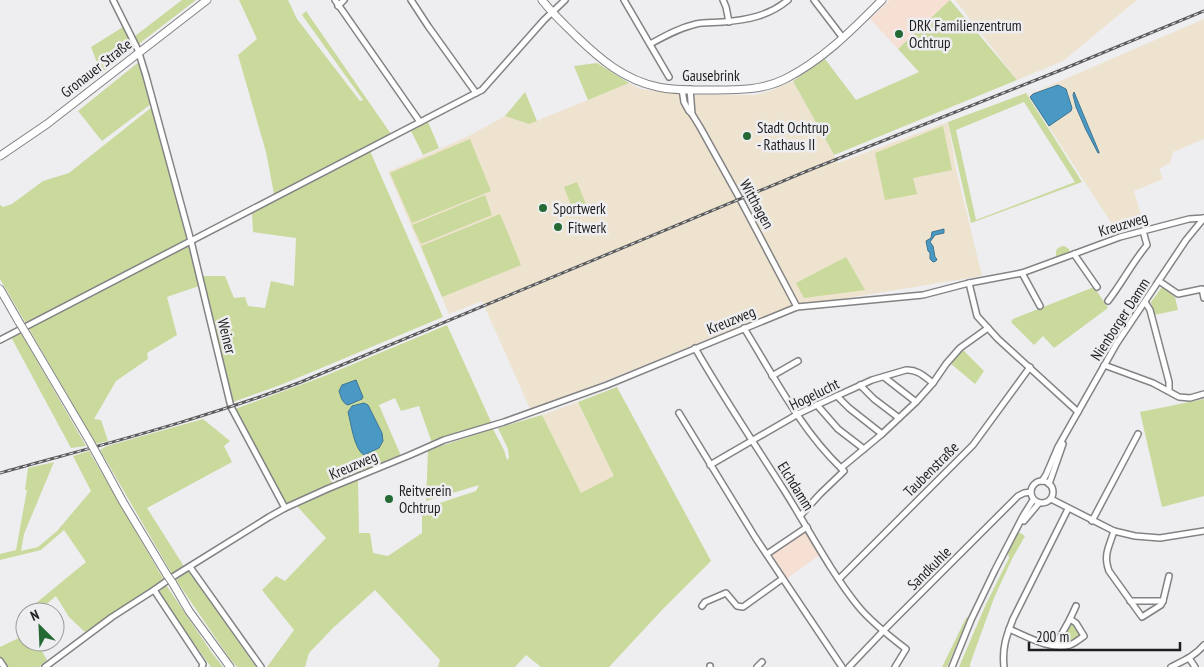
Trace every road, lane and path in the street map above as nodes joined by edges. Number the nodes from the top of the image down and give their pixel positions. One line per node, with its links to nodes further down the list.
1 (113, 0): 18 (street, Weiner)
2 (207, 0): 18 (main road, Gronauer Straße)
3 (334, 0): 13 (street)
4 (344, 0): 13 (street)
5 (411, 0): 22 (street)
6 (542, 0): 14 (main road, Gausebrink)
7 (564, 0): 14 (street)
8 (624, 0): 17 (street)
9 (723, 0): 15 (street)
10 (788, 0): 15 (street)
11 (814, 0): 16 (street)
12 (882, 0): 16 (main road, Gausebrink)
13 (338, 6): 24 (street)
14 (552, 12): 20 (main road, Gausebrink); 22 (street)
15 (729, 22): 17 (street)
16 (843, 38): 21 (main road, Gausebrink)
17 (650, 44): 19 (street)
18 (139, 52): 25 (main road, Gronauer Straße); 28 (street, Weiner)
19 (669, 76)
20 (682, 89): 21 (main road, Gausebrink); 23 (street, Witthagen)
21 (690, 90): 23 (street, Witthagen)
22 (476, 93): 24 (street)
23 (692, 114): 39 (street, Witthagen)
24 (420, 122): 28 (street)
25 (0, 156)
26 (1204, 218): 27 (street, Kreuzweg); 31 (street, Nienborger Damm)
27 (1143, 231): 29 (street, Kreuzweg); 36 (street)
28 (191, 241): 42 (street); 72 (street, Weiner)
29 (1074, 254): 30 (street, Kreuzweg); 33 (street)
30 (1022, 273): 32 (street, Kreuzweg); 38 (street)
31 (1159, 281): 35 (street); 37 (street, Nienborger Damm)
32 (969, 283): 39 (street, Kreuzweg); 41 (street)
33 (1097, 287)
34 (0, 288): 100 (main road, bridge)
35 (1204, 298)
36 (1108, 301)
37 (1145, 302): 45 (street, Nienborger Damm); 51 (street)
38 (1040, 306)
39 (797, 307): 40 (street, Kreuzweg)
40 (744, 328): 43 (street, Kreuzweg); 47 (street)
41 (988, 328): 46 (street); 49 (street)
42 (0, 340)
43 (695, 348): 63 (street, Elchdamm); 72 (street, Kreuzweg)
44 (798, 361): 47 (street)
45 (1104, 365): 51 (street); 56 (street, Nienborger Damm)
46 (1030, 367): 56 (street); 83 (street, Taubenstraße)
47 (772, 376): 58 (street)
48 (884, 377): 49 (street, Hogelucht); 50 (street, Hogelucht); 54 (street)
49 (933, 383): 54 (street)
50 (860, 385): 53 (street, Hogelucht); 59 (street)
51 (1169, 392): 52 (street)
52 (1204, 394)
53 (837, 396): 55 (street, Hogelucht); 60 (street)
54 (916, 402): 59 (street)
55 (817, 405): 58 (street, Hogelucht); 64 (street)
56 (1078, 412): 62 (street, Nienborger Damm)
57 (679, 413): 65 (street)
58 (798, 414): 63 (street, Hogelucht); 66 (street)
59 (899, 418): 60 (street)
60 (882, 434): 64 (street)
61 (1138, 434): 75 (street)
62 (1064, 438): 67 (street, Nienborger Damm); 68 (street, Nienborger Damm)
63 (753, 441): 65 (street, Hogelucht); 74 (street, Elchdamm)
64 (864, 449): 66 (street)
65 (710, 465): 79 (street)
66 (841, 468): 74 (street)
67 (1042, 481): 68 (street); 69 (street)
68 (1049, 484): 70 (street)
69 (1031, 492): 71 (street); 91 (street, Sandkuhle)
70 (1051, 499): 71 (street); 73 (street)
71 (1036, 501): 106 (street)
72 (285, 508): 80 (street)
73 (1068, 509): 75 (street); 90 (street)
74 (800, 516): 76 (street, Elchdamm)
75 (1092, 521): 78 (street)
76 (807, 527): 79 (street); 83 (street, Elchdamm)
77 (1204, 530): 78 (street)
78 (1114, 531): 85 (street)
79 (766, 554): 82 (street)
80 (190, 567): 84 (street); 101 (street)
81 (1169, 576): 86 (street)
82 (782, 579): 87 (street); 103 (street)
83 (839, 579): 91 (street, Elchdamm)
84 (154, 590): 98 (street); 99 (street)
85 (1130, 601): 86 (street); 86 (street)
86 (1163, 601)
87 (702, 606)
88 (1076, 606): 89 (street)
89 (1070, 619): 93 (street); 93 (street)
90 (1009, 629): 93 (street); 107 (street)
91 (883, 631): 104 (street, Sandkuhle); 105 (street, Elchdamm)
92 (1204, 645): 94 (street)
93 (1055, 646)
94 (1189, 658): 108 (street); 109 (street)
95 (0, 661): 97 (street)
96 (762, 662): 102 (street)
97 (4, 667)
98 (45, 667)
99 (202, 667)
100 (230, 667)
101 (261, 667)
102 (757, 667)
103 (842, 667)
104 (849, 667)
105 (895, 667)
106 (952, 667)
107 (1004, 667)
108 (1170, 667)
109 (1195, 667)

